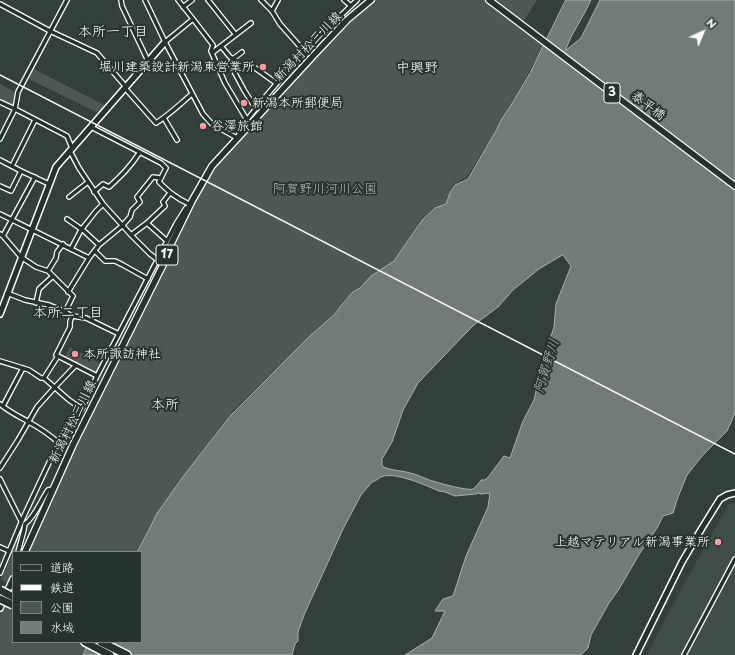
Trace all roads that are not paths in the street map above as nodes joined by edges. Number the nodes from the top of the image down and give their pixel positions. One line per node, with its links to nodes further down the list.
1 (66, 0): 19 (street)
2 (120, 0): 27 (street)
3 (145, 0): 21 (street)
4 (178, 0): 15 (street)
5 (192, 0): 15 (street)
6 (208, 0): 20 (street)
7 (261, 0): 16 (street)
8 (278, 0): 16 (street)
9 (344, 0): 14 (street)
10 (357, 0): 14 (street)
11 (371, 0): 39 (main road, 新潟村松三川線 / 17)
12 (490, 0): 52 (main road, 泰平橋 / 3)
13 (0, 4): 19 (street)
14 (351, 6): 23 (street)
15 (183, 7): 17 (street)
16 (272, 12): 23 (street)
17 (193, 19): 21 (street); 25 (street)
18 (251, 23): 20 (street)
19 (50, 30): 30 (street); 33 (street)
20 (236, 35): 22 (street)
21 (166, 42): 27 (street); 31 (street)
22 (221, 46): 25 (street); 26 (street)
23 (304, 51): 29 (street)
24 (242, 52): 26 (street)
25 (212, 53): 37 (street)
26 (233, 59): 34 (street)
27 (148, 61): 30 (street)
28 (251, 65): 29 (street)
29 (276, 83): 34 (street)
30 (125, 87): 35 (street); 38 (street)
31 (192, 94): 35 (street); 39 (street)
32 (0, 102): 33 (street)
33 (15, 109): 36 (street); 40 (street)
34 (256, 109): 37 (street)
35 (164, 118): 41 (street)
36 (35, 120): 42 (street); 45 (street)
37 (247, 120): 39 (street)
38 (91, 126): 42 (street); 43 (street)
39 (237, 138): 56 (main road, 新潟村松三川線 / 17)
40 (0, 139)
41 (177, 140)
42 (71, 149): 49 (street); 50 (street)
43 (140, 152): 48 (street); 53 (street)
44 (0, 160): 45 (street)
45 (12, 166): 46 (street)
46 (21, 171): 47 (street); 51 (street)
47 (35, 177): 50 (street); 60 (street)
48 (160, 178): 54 (street); 62 (street)
49 (88, 182): 53 (street); 55 (street)
50 (49, 184): 63 (street)
51 (0, 186)
52 (735, 186)
53 (94, 192): 57 (street)
54 (170, 193): 56 (street); 61 (street)
55 (69, 197)
56 (190, 203): 67 (street); 98 (main road, 新潟村松三川線 / 17)
57 (102, 204): 62 (street); 64 (street)
58 (0, 214): 60 (street)
59 (66, 219): 64 (street)
60 (12, 220): 63 (street); 65 (street)
61 (147, 223): 66 (street); 67 (street)
62 (122, 226): 66 (street); 69 (street)
63 (32, 230): 68 (street); 72 (street)
64 (81, 230): 69 (street); 70 (street)
65 (2, 235): 72 (street)
66 (131, 235): 74 (street)
67 (167, 241): 74 (street)
68 (63, 244): 70 (street); 75 (street)
69 (99, 245): 71 (street)
70 (71, 249): 73 (street)
71 (95, 251): 73 (street); 77 (street)
72 (21, 256): 75 (street); 79 (street)
73 (89, 258): 78 (street)
74 (158, 260): 77 (street)
75 (48, 271): 76 (street)
76 (53, 276): 78 (street); 80 (street)
77 (148, 279): 84 (street)
78 (68, 292): 81 (street)
79 (7, 293): 80 (street); 82 (street)
80 (36, 303): 81 (street)
81 (65, 312): 83 (street)
82 (0, 314)
83 (72, 316): 84 (street); 85 (street)
84 (119, 334): 89 (street)
85 (58, 356): 87 (street); 90 (street)
86 (0, 361): 88 (street)
87 (76, 365): 89 (street); 91 (street)
88 (23, 368): 90 (street); 92 (street)
89 (97, 376): 93 (street)
90 (44, 378): 91 (street)
91 (54, 387): 93 (street); 94 (street)
92 (1, 405): 94 (street)
93 (82, 409): 95 (street)
94 (28, 421): 95 (street); 96 (street)
95 (59, 443): 100 (street)
96 (0, 468)
97 (0, 479): 100 (street)
98 (53, 489): 101 (street); 104 (main road, 新潟村松三川線 / 17)
99 (735, 493): 117 (street)
100 (21, 521): 101 (street); 105 (street)
101 (25, 524): 103 (street)
102 (0, 547): 105 (street)
103 (18, 551)
104 (25, 551)
105 (8, 552): 107 (street)
106 (735, 559): 118 (street)
107 (0, 573)
108 (12, 581): 109 (main road)
109 (6, 593): 112 (main road)
110 (0, 599): 111 (highway, bridge)
111 (12, 605)
112 (0, 608)
113 (87, 643): 115 (highway)
114 (103, 643): 116 (highway)
115 (110, 655)
116 (127, 655)
117 (636, 655)
118 (684, 655)

